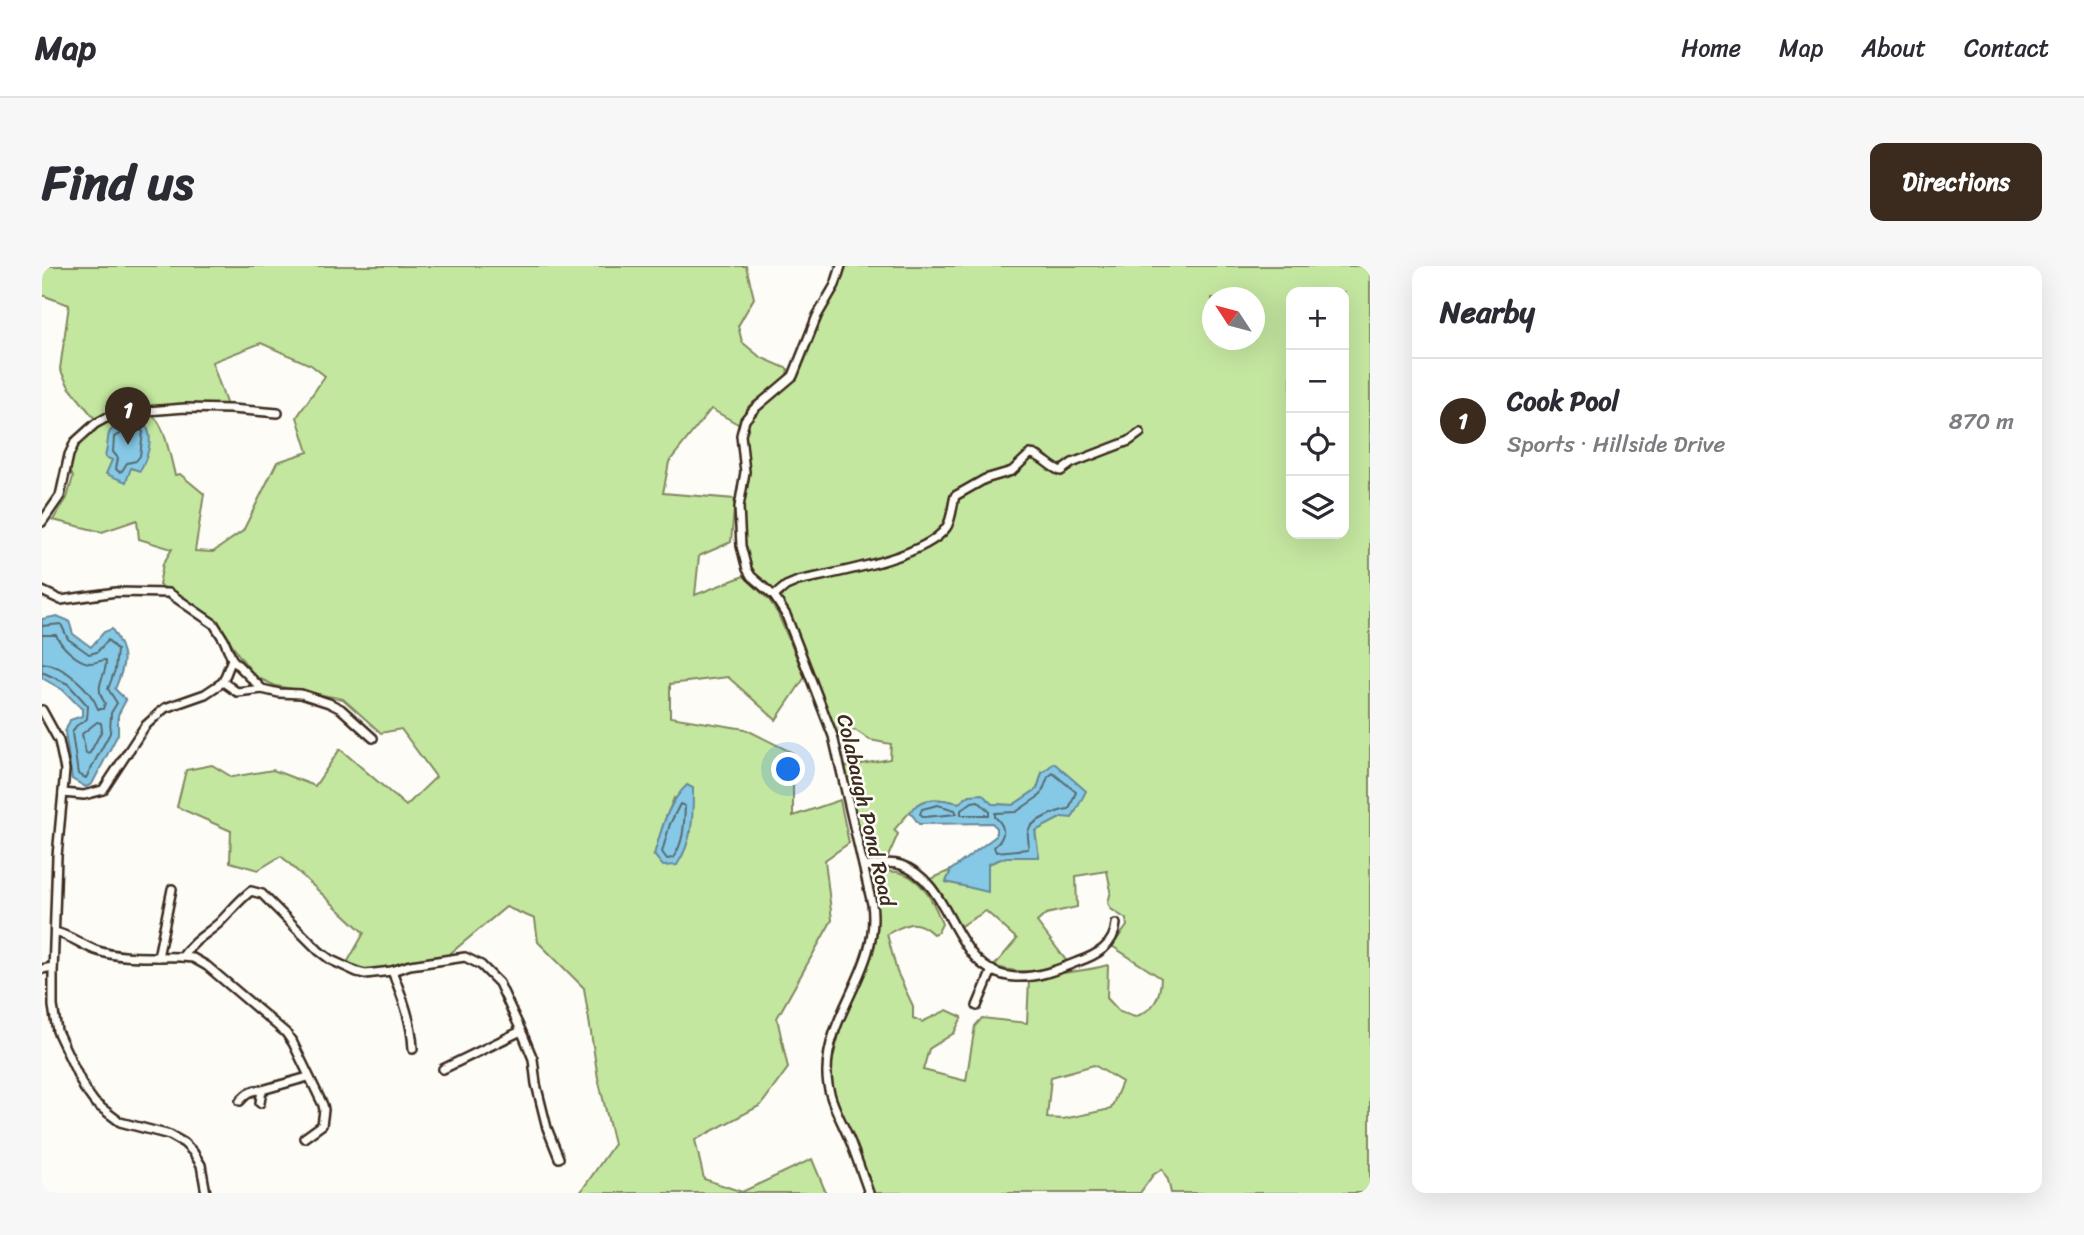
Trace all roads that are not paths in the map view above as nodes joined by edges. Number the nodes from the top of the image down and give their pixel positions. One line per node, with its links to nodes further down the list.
1 (841, 266): 6 (street, Colabaugh Pond Road)
2 (278, 413): 4 (street)
3 (1140, 433): 6 (street)
4 (42, 523)
5 (42, 591): 7 (street)
6 (774, 596): 13 (street, Colabaugh Pond Road)
7 (232, 659): 8 (street); 9 (street)
8 (223, 682): 9 (street); 12 (street)
9 (262, 689): 11 (street)
10 (42, 710): 12 (street)
11 (373, 738)
12 (62, 793): 16 (street)
13 (864, 867): 21 (street); 34 (street, Colabaugh Pond Road)
14 (172, 889): 17 (street)
15 (1115, 924): 21 (street)
16 (55, 932): 17 (street); 19 (street)
17 (158, 957): 18 (street)
18 (182, 957): 22 (street); 27 (street)
19 (53, 967): 20 (street); 33 (street)
20 (42, 969)
21 (992, 970): 23 (street)
22 (392, 971): 24 (street); 25 (street)
23 (977, 1006)
24 (522, 1031): 26 (street); 32 (street)
25 (413, 1049)
26 (443, 1069)
27 (308, 1077): 28 (street); 31 (street)
28 (262, 1090): 29 (street); 30 (street)
29 (240, 1101)
30 (260, 1103)
31 (304, 1138)
32 (559, 1158)
33 (206, 1193)
34 (869, 1193)

